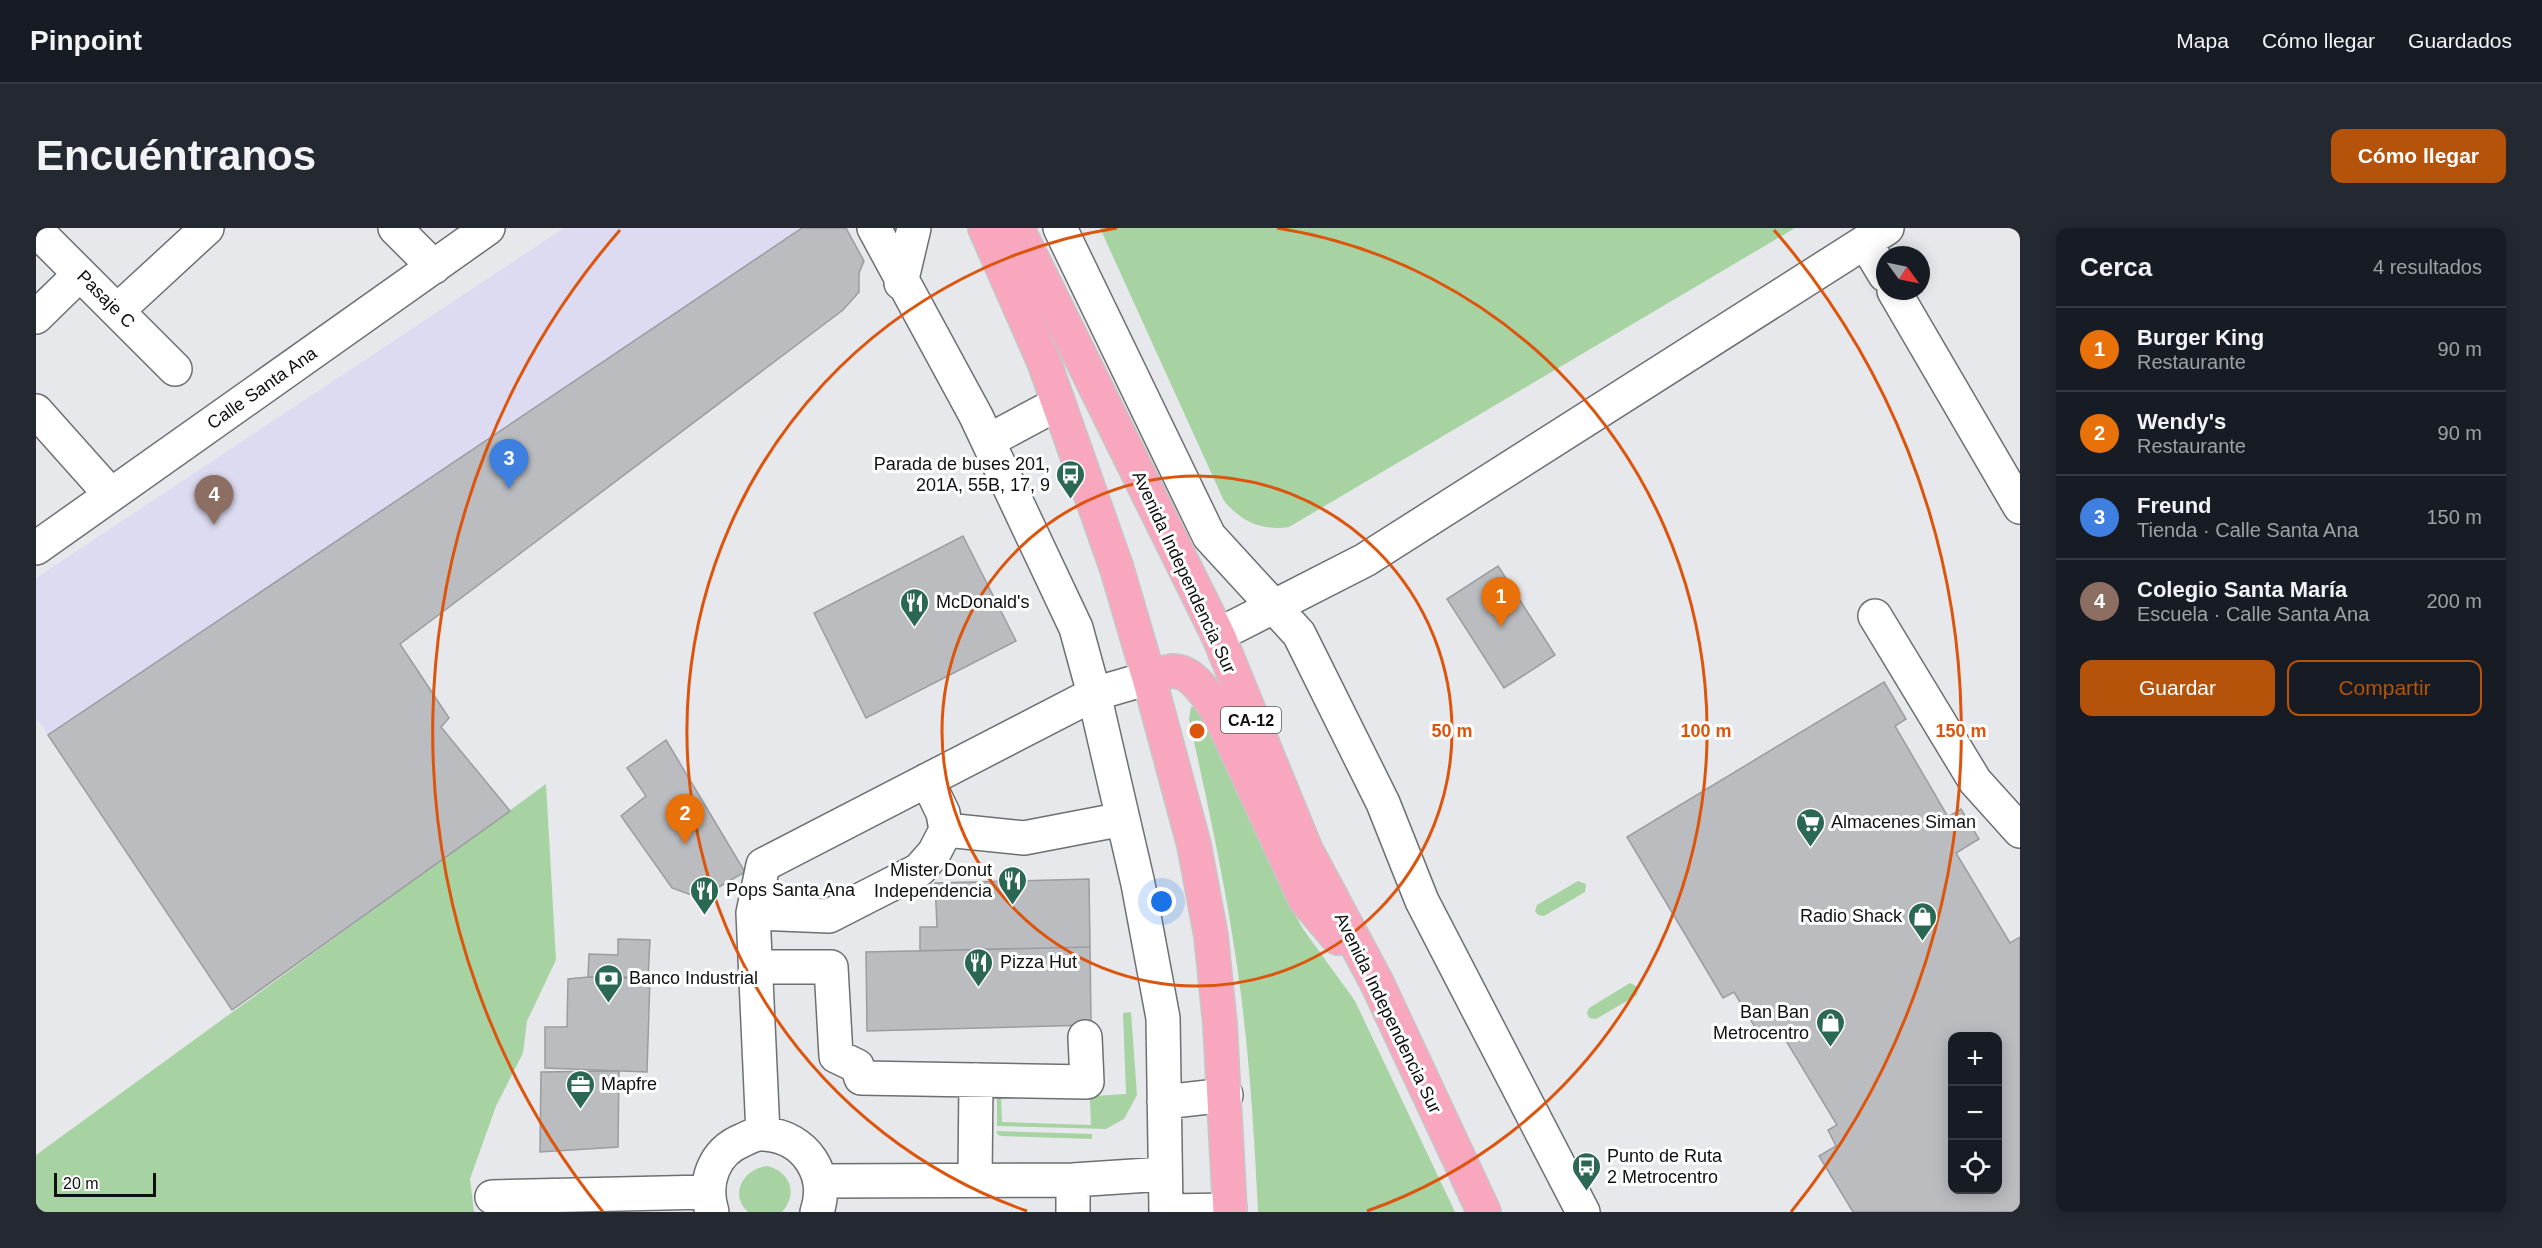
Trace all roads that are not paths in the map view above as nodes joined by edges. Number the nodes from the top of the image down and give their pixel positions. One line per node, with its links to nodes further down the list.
1 (207, 228): 15 (street)
2 (395, 228): 11 (street)
3 (488, 228): 11 (street, Calle Santa Ana)
4 (874, 228): 13 (street)
5 (915, 228): 13 (street)
6 (985, 228): 18 (highway)
7 (1017, 228): 26 (highway, Avenida Independencia Sur / CA-12)
8 (1060, 228): 24 (street)
9 (36, 230): 12 (street, Pasaje C)
10 (1876, 235): 24 (street)
11 (434, 267): 21 (street, Calle Santa Ana)
12 (80, 274): 15 (street, Pasaje C); 16 (street)
13 (901, 283): 20 (street)
14 (1899, 300): 22 (street)
15 (117, 311): 17 (street, Pasaje C)
16 (36, 316)
17 (175, 369)
18 (1058, 404): 20 (street); 27 (highway)
19 (36, 411): 21 (street)
20 (988, 441): 28 (street)
21 (111, 495): 23 (street, Calle Santa Ana)
22 (2020, 507)
23 (36, 548)
24 (1276, 607): 26 (street); 51 (street)
25 (1875, 616): 32 (street)
26 (1218, 635): 35 (highway, Avenida Independencia Sur / CA-12)
27 (1149, 678): 28 (street); 35 (highway); 38 (highway)
28 (1094, 694): 29 (street); 30 (street)
29 (927, 780): 31 (street); 33 (street)
30 (1123, 819): 31 (street); 39 (street)
31 (946, 830): 33 (street)
32 (2020, 831)
33 (753, 913): 34 (street)
34 (757, 967): 37 (street); 40 (street)
35 (1377, 983): 50 (highway, Avenida Independencia Sur / CA-12)
36 (1085, 1037): 37 (street)
37 (976, 1080): 42 (street)
38 (1226, 1095): 39 (street); 47 (highway)
39 (1164, 1101): 41 (street)
40 (764, 1134): 44 (street); 46 (street)
41 (1164, 1174): 43 (street); 49 (street)
42 (975, 1179): 43 (street); 44 (street)
43 (1073, 1180): 48 (street)
44 (819, 1196)
45 (492, 1197): 46 (street)
46 (710, 1202)
47 (1230, 1211): 49 (street)
48 (1073, 1212)
49 (1166, 1212)
50 (1484, 1212)
51 (1583, 1212)

